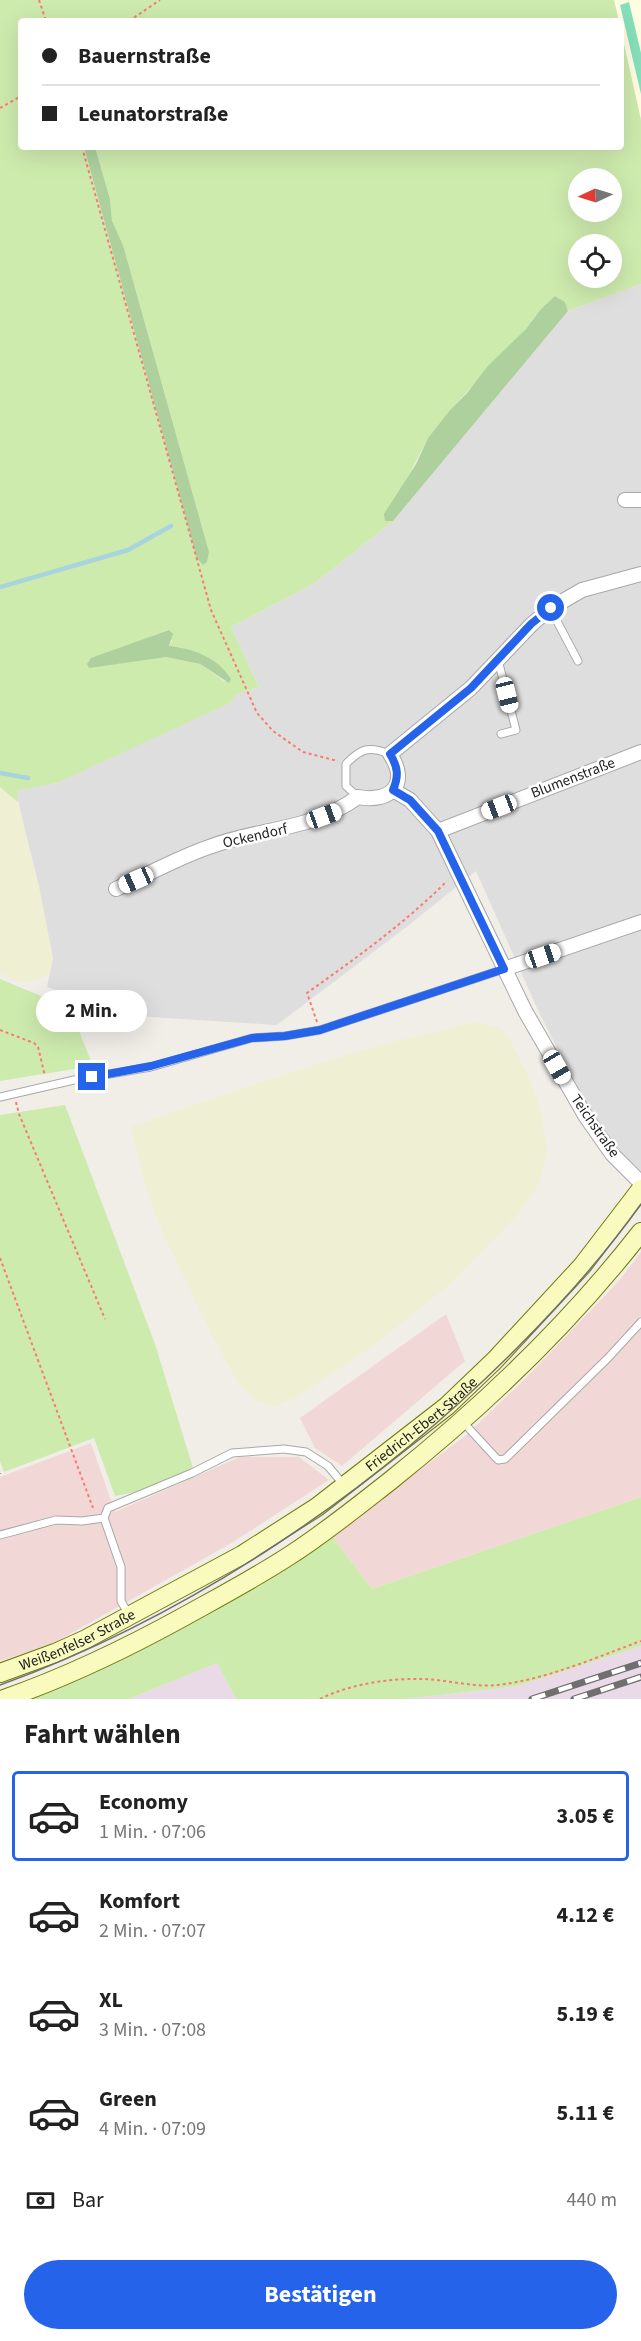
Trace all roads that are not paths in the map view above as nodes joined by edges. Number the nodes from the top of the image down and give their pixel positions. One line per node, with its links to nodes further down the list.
1 (625, 500): 2 (street)
2 (641, 500)
3 (641, 574): 4 (street)
4 (550, 608): 5 (street); 6 (lane)
5 (498, 660): 7 (lane); 9 (street)
6 (578, 661)
7 (501, 734)
8 (641, 752): 12 (street, Blumenstraße)
9 (390, 754): 10 (street); 11 (lane)
10 (393, 790): 11 (street, Ockendorf); 12 (street, Teichstraße)
11 (358, 797): 13 (street, Ockendorf)
12 (438, 831): 15 (street, Teichstraße)
13 (116, 889)
14 (641, 922): 15 (street)
15 (504, 969): 16 (lane); 17 (street, Teichstraße)
16 (0, 1097)
17 (641, 1183)
18 (641, 1189): 22 (main road, Friedrich-Ebert-Straße)
19 (641, 1232): 21 (main road, Friedrich-Ebert-Straße)
20 (641, 1322): 21 (lane)
21 (462, 1422): 27 (main road, Friedrich-Ebert-Straße)
22 (345, 1486): 23 (lane); 25 (main road, Friedrich-Ebert-Straße)
23 (101, 1518): 24 (lane); 26 (lane)
24 (0, 1535)
25 (153, 1604): 26 (main road, Weißenfelser Straße)
26 (129, 1616): 28 (main road, Weißenfelser Straße)
27 (158, 1631): 29 (main road, Weißenfelser Straße)
28 (0, 1673)
29 (4, 1699)

